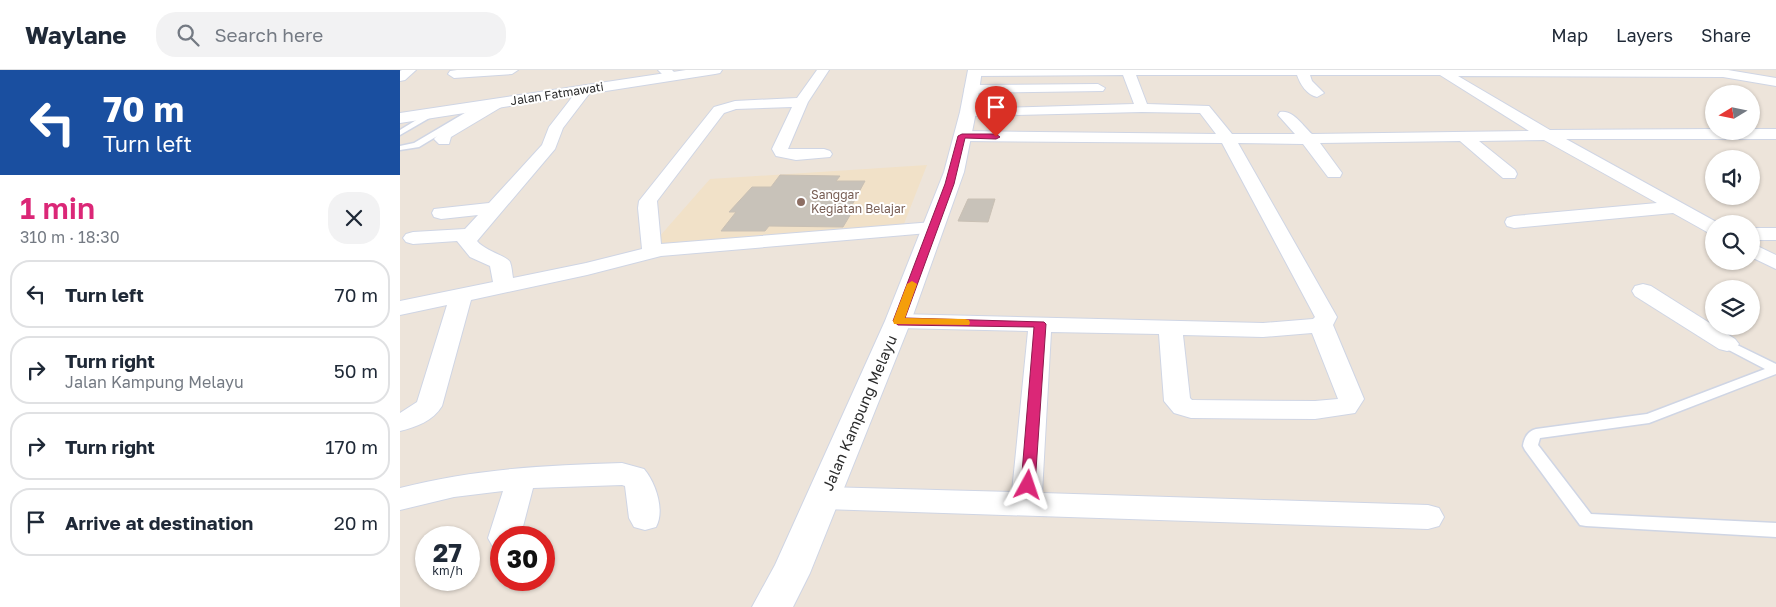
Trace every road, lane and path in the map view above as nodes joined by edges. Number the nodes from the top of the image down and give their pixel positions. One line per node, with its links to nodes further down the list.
1 (410, 70): 14 (street)
2 (512, 70): 13 (street)
3 (715, 70): 11 (main road, Jalan Fatmawati)
4 (823, 70): 20 (street)
5 (1128, 71): 6 (street); 16 (street); 19 (street)
6 (1180, 71): 7 (street); 23 (street)
7 (1302, 71): 8 (street); 18 (street)
8 (1441, 71): 9 (street); 29 (street)
9 (1605, 72): 10 (street)
10 (1719, 72): 12 (street)
11 (668, 73): 17 (main road, Jalan Fatmawati)
12 (1743, 73): 15 (street)
13 (454, 74)
14 (400, 77)
15 (1776, 82)
16 (1134, 87): 19 (street); 22 (street)
17 (585, 90): 21 (main road, Jalan Fatmawati); 39 (street)
18 (1317, 93)
19 (970, 96): 22 (street); 31 (street); 43 (main road, Jalan Kampung Melayu)
20 (801, 102): 35 (street); 48 (street)
21 (490, 104): 24 (main road, Jalan Fatmawati); 33 (street); 34 (lane)
22 (1142, 108): 23 (street)
23 (1204, 109): 31 (street)
24 (434, 113): 26 (main road, Jalan Fatmawati); 27 (lane)
25 (1285, 115): 32 (street)
26 (400, 118)
27 (400, 134)
28 (1776, 134): 29 (street)
29 (1547, 135): 30 (street); 38 (street)
30 (1465, 137): 32 (street); 37 (street)
31 (1228, 139): 32 (street); 57 (street)
32 (1306, 139): 36 (street)
33 (444, 141)
34 (400, 148)
35 (824, 154)
36 (1334, 173)
37 (1509, 174)
38 (1676, 207): 41 (street); 42 (street)
39 (494, 208): 40 (street); 44 (street)
40 (442, 213)
41 (1514, 222)
42 (1705, 223)
43 (933, 228): 48 (street); 55 (main road, Jalan Kampung Melayu)
44 (472, 234): 47 (street); 51 (street)
45 (1760, 234): 46 (street)
46 (1776, 234)
47 (413, 238)
48 (652, 251): 51 (street)
49 (1760, 254): 50 (street)
50 (1776, 263)
51 (504, 286): 53 (street)
52 (1644, 291): 59 (street)
53 (461, 296): 54 (street); 61 (street)
54 (400, 308)
55 (898, 321): 56 (street); 63 (main road, Jalan Kampung Melayu)
56 (1040, 324): 58 (street); 65 (street)
57 (1321, 325): 58 (street); 58 (street)
58 (1170, 327)
59 (1727, 344): 60 (lane)
60 (1776, 369): 69 (lane)
61 (400, 422)
62 (521, 479): 64 (street); 67 (street); 68 (street)
63 (824, 498): 65 (street); 70 (main road, Jalan Kampung Melayu)
64 (400, 499)
65 (1026, 504): 66 (street)
66 (1428, 517)
67 (645, 518)
68 (507, 526)
69 (1776, 530)
70 (772, 607)

